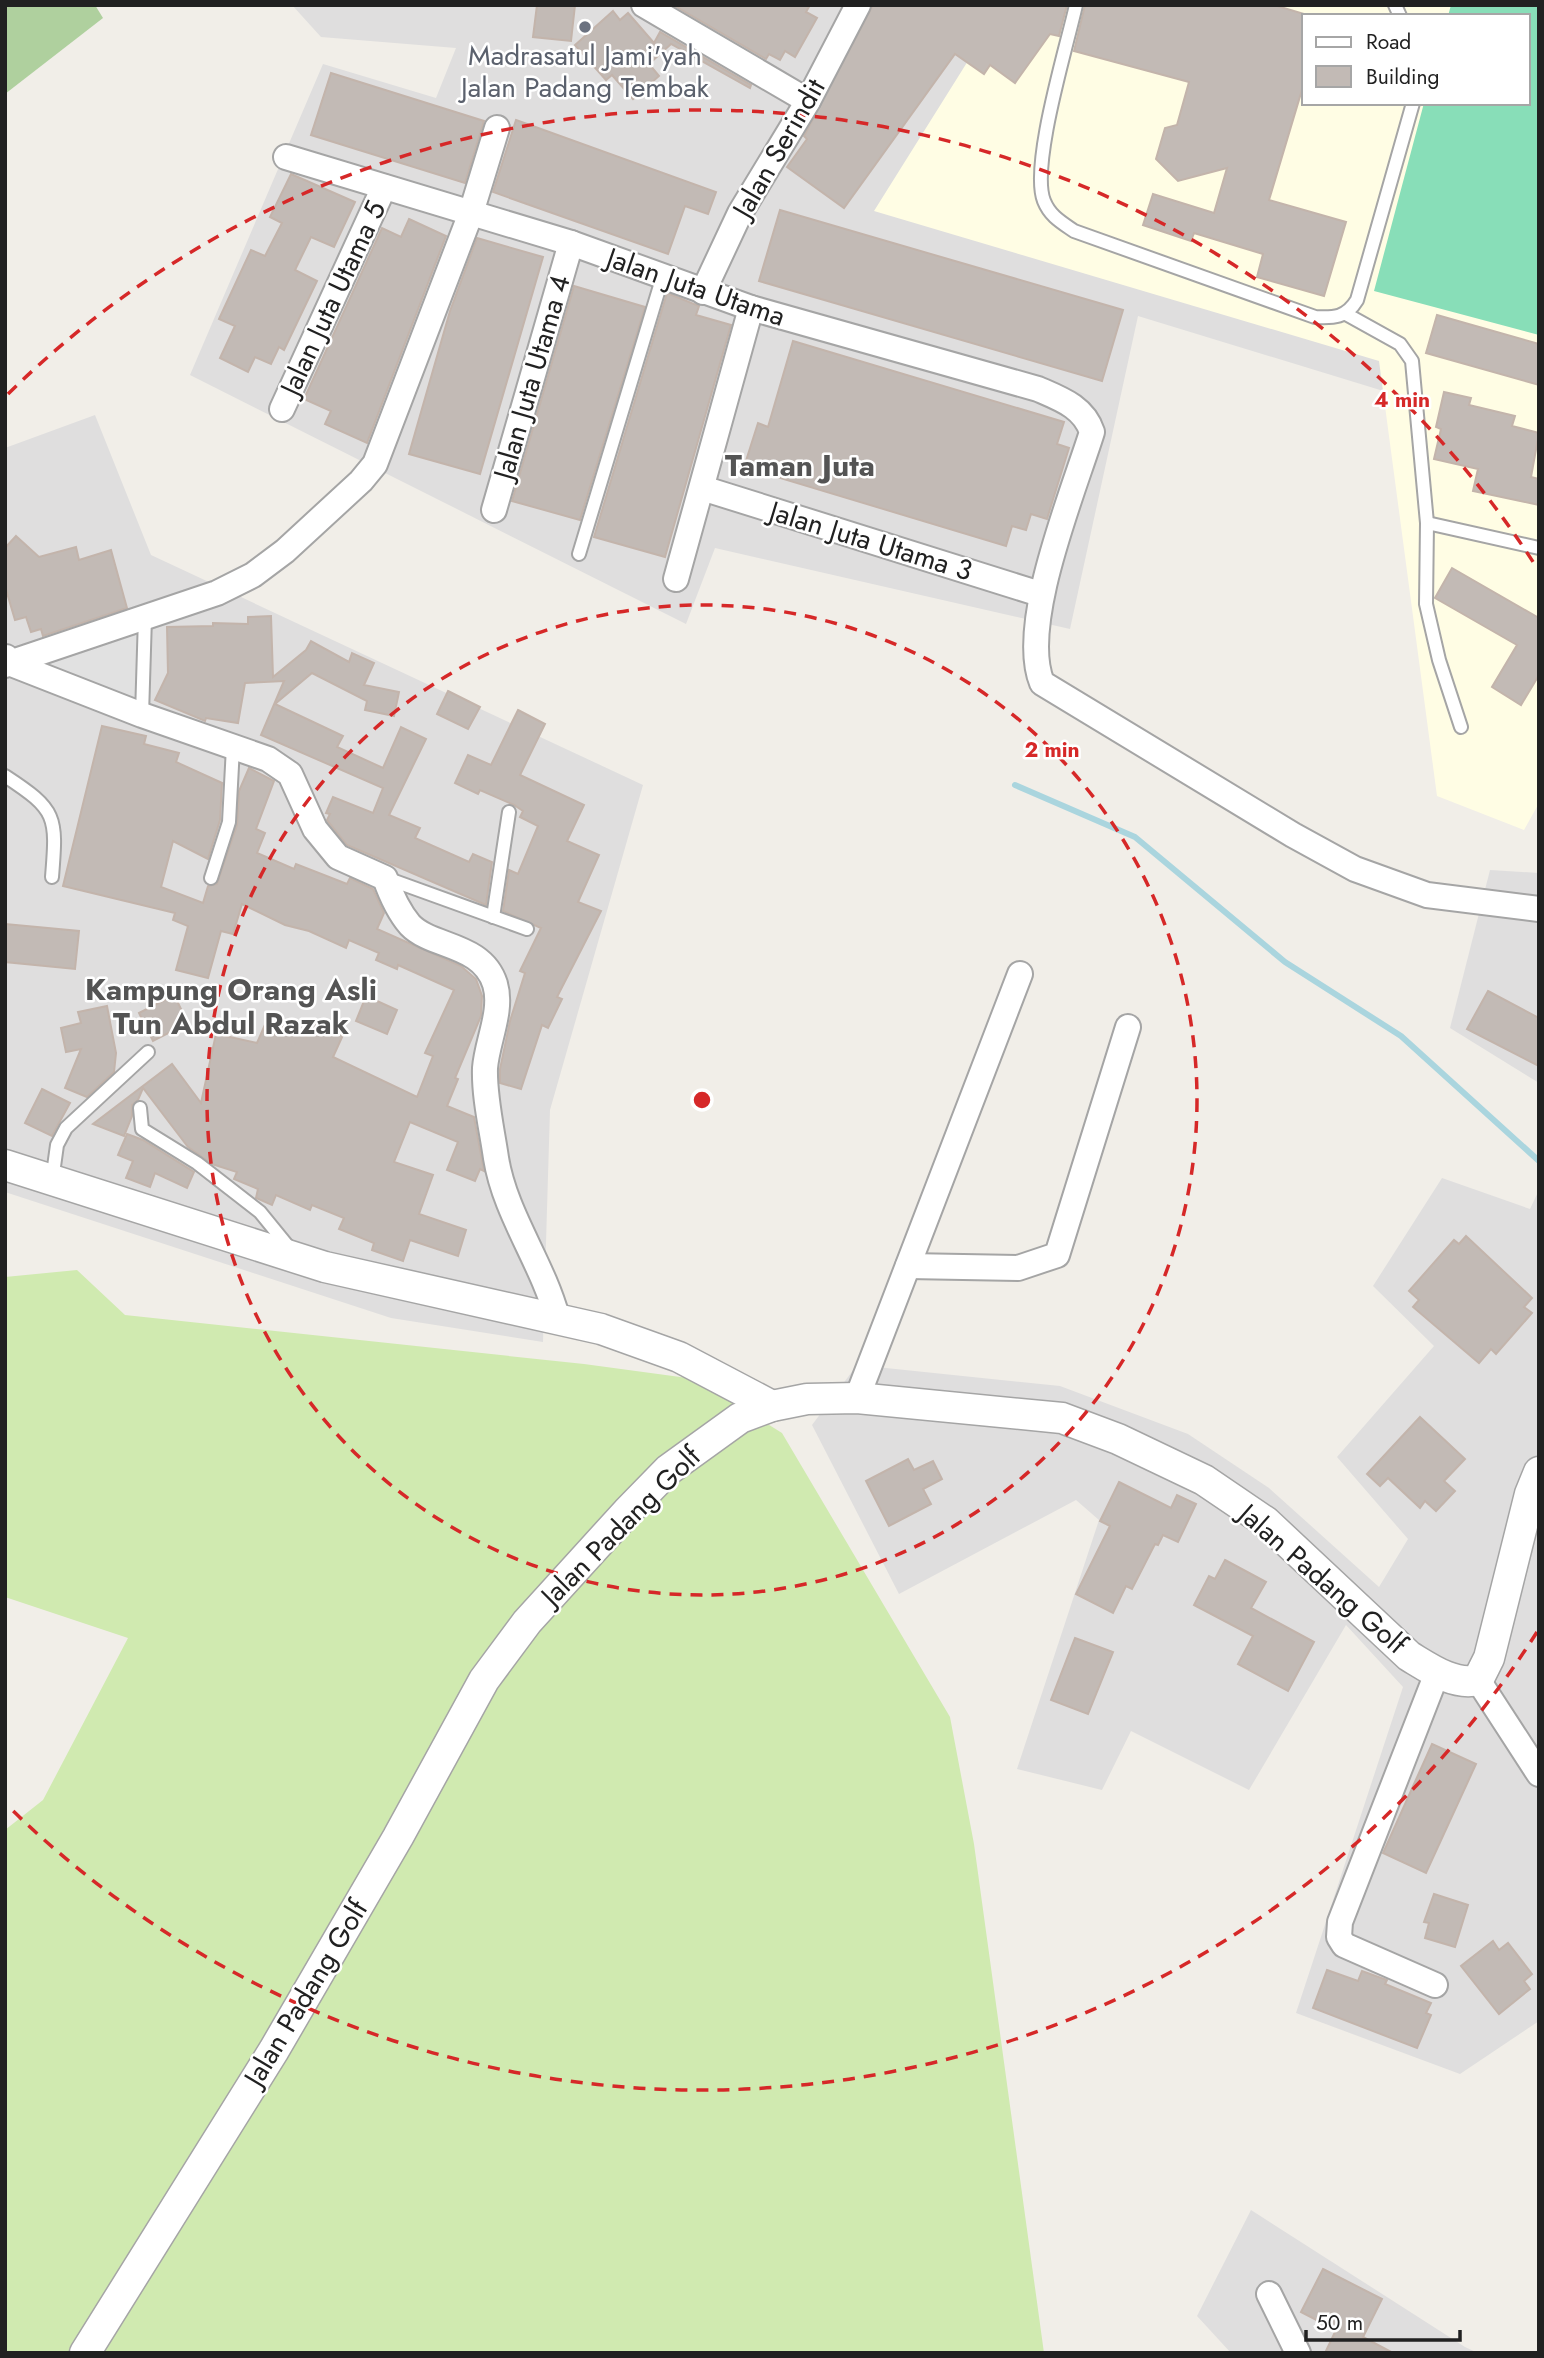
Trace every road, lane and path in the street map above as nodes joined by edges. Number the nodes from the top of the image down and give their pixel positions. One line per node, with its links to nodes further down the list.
1 (645, 5): 4 (street)
2 (858, 5): 4 (street, Jalan Serindit)
3 (1076, 5): 14 (lane)
4 (808, 101): 12 (street, Jalan Serindit)
5 (1412, 105): 14 (lane)
6 (497, 128): 9 (street)
7 (286, 157): 8 (street, Jalan Juta Utama)
8 (384, 187): 9 (street, Jalan Juta Utama); 15 (street, Jalan Juta Utama 5)
9 (471, 213): 10 (street, Jalan Juta Utama); 23 (street)
10 (570, 243): 11 (street, Jalan Juta Utama); 17 (street, Jalan Juta Utama 4)
11 (662, 279): 12 (street, Jalan Juta Utama); 20 (lane)
12 (704, 292): 13 (street, Jalan Juta Utama)
13 (751, 308): 16 (street); 22 (street, Jalan Juta Utama)
14 (1346, 314): 18 (lane)
15 (282, 409)
16 (702, 488): 21 (street); 22 (street, Jalan Juta Utama 3)
17 (494, 510)
18 (1427, 523): 19 (lane); 26 (lane)
19 (1539, 548)
20 (579, 555)
21 (676, 579)
22 (1040, 594): 33 (street)
23 (145, 617): 24 (street); 25 (lane)
24 (7, 661): 25 (street)
25 (142, 715): 27 (street)
26 (1461, 727)
27 (233, 747): 31 (lane); 32 (street)
28 (5, 776): 30 (lane)
29 (509, 812): 34 (lane)
30 (52, 877)
31 (211, 878)
32 (385, 878): 34 (lane); 44 (street)
33 (1539, 909)
34 (493, 917): 35 (lane)
35 (527, 929)
36 (1020, 974): 43 (street)
37 (1128, 1027): 43 (street)
38 (148, 1052): 41 (lane)
39 (140, 1108): 42 (lane)
40 (5, 1165): 41 (street)
41 (52, 1181): 42 (street)
42 (298, 1258): 44 (street)
43 (908, 1266): 45 (street)
44 (556, 1317): 46 (street)
45 (857, 1398): 46 (street, Jalan Padang Golf); 48 (street, Jalan Padang Golf)
46 (772, 1406): 53 (street, Jalan Padang Golf)
47 (1539, 1472): 49 (street)
48 (1437, 1673): 49 (street, Jalan Padang Golf); 51 (street)
49 (1478, 1679): 50 (street)
50 (1539, 1774)
51 (1435, 1985)
52 (1269, 2294): 54 (street)
53 (85, 2353)
54 (1298, 2353)

